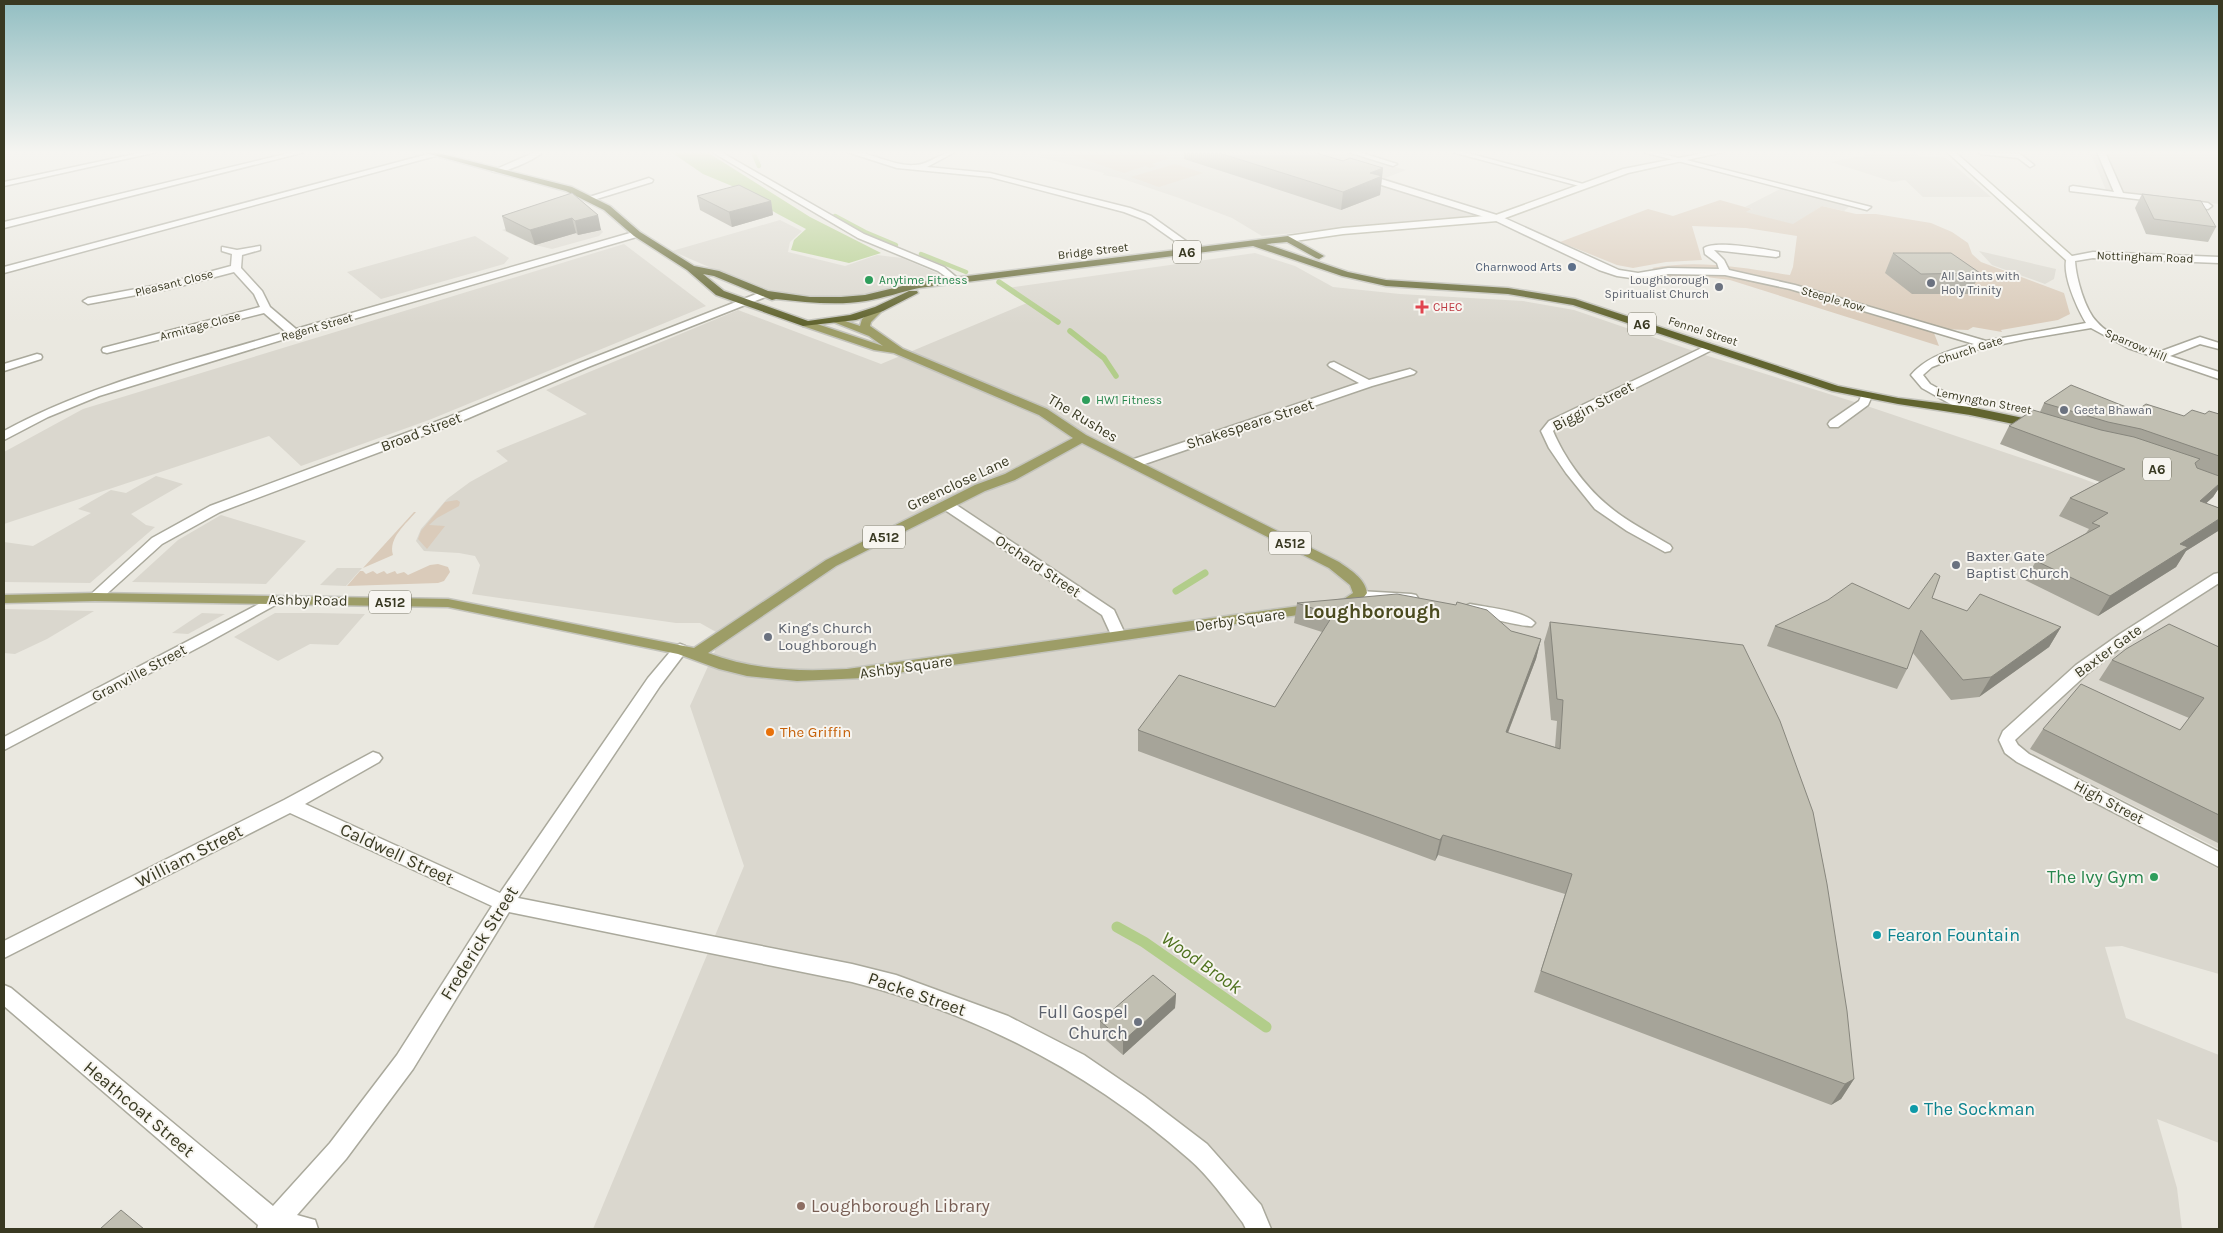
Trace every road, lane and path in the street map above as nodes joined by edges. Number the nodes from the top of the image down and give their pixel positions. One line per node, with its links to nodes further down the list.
1 (67, 210): 10 (street)
2 (224, 210): 23 (street)
3 (608, 210): 11 (highway, A6)
4 (815, 210): 25 (street)
5 (1125, 210): 16 (street)
6 (1480, 210): 9 (street, Steeple Row)
7 (1519, 210): 9 (street)
8 (2015, 210): 19 (street)
9 (1502, 216): 12 (street, Bridge Street); 24 (street, Steeple Row)
10 (4, 225)
11 (637, 234): 22 (highway, A6); 37 (street, Regent Street)
12 (1288, 239): 13 (highway, Bridge Street / A6); 26 (highway, Fennel Street / A6)
13 (1256, 244): 16 (highway, Bridge Street / A6); 26 (highway, Fennel Street / A6)
14 (257, 248): 17 (street)
15 (225, 249): 17 (street)
16 (1195, 251): 25 (highway, Bridge Street / A6)
17 (237, 253): 21 (street)
18 (1776, 254): 24 (street)
19 (2070, 259): 20 (street, Nottingham Road); 36 (street, Sparrow Hill)
20 (2219, 260)
21 (236, 268): 29 (street, Pleasant Close); 31 (street)
22 (690, 268): 27 (highway, A6); 30 (highway, The Rushes / A6)
23 (4, 270)
24 (1726, 272): 39 (street, Steeple Row)
25 (952, 281): 28 (highway, Bridge Street / A6); 32 (highway, Bridge Street / A6)
26 (1412, 284): 41 (highway, Fennel Street / A6)
27 (764, 294): 28 (highway, Bridge Street / A6); 30 (street, Broad Street); 33 (highway, A6)
28 (865, 298): 33 (highway, A6)
29 (88, 301)
30 (745, 302): 35 (highway, The Rushes / A6); 62 (street, Broad Street)
31 (266, 309): 37 (street); 42 (street, Armitage Close)
32 (879, 309): 34 (highway, Bridge Street / A6); 38 (main road)
33 (821, 314): 34 (highway, A6); 35 (highway, A6)
34 (836, 321): 35 (highway, Bridge Street / A6); 38 (main road, The Rushes / A512)
35 (807, 324): 43 (main road, The Rushes / A512)
36 (2093, 325): 39 (street, Church Gate); 44 (street, Sparrow Hill)
37 (294, 333): 55 (street, Regent Street)
38 (873, 334): 43 (main road, The Rushes / A512)
39 (1986, 344): 52 (street, Church Gate)
40 (2219, 346): 44 (street)
41 (1710, 347): 51 (highway, Fennel Street / A6); 59 (street, Biggin Street)
42 (107, 350)
43 (899, 351): 56 (main road, The Rushes / A512)
44 (2160, 356): 49 (street, Sparrow Hill)
45 (37, 357): 47 (street)
46 (1334, 365): 50 (street)
47 (4, 368)
48 (1410, 372): 50 (street, Shakespeare Street)
49 (2219, 376)
50 (1368, 384): 57 (street, Shakespeare Street)
51 (1866, 396): 52 (highway, Lemyngton Street / A6); 53 (street)
52 (1970, 411): 54 (highway, Lemyngton Street / A6)
53 (1834, 424)
54 (2046, 428)
55 (4, 436)
56 (1082, 438): 57 (main road, The Rushes / A512); 58 (main road, Greenclose Lane / A512)
57 (1132, 464): 61 (main road, The Rushes / A512)
58 (947, 505): 68 (street, Orchard Street); 69 (main road, Greenclose Lane / A512)
59 (1665, 548)
60 (2219, 577): 70 (street, Baxter Gate)
61 (1359, 595): 65 (street); 68 (main road, Derby Square / A512)
62 (95, 597): 63 (main road, Ashby Road / A512); 64 (main road, Ashby Road / A512)
63 (4, 599)
64 (274, 600): 69 (main road, Ashby Road / A512); 71 (street, Granville Street)
65 (1429, 601)
66 (1456, 606): 67 (street)
67 (1527, 623)
68 (1118, 636): 69 (main road, Ashby Square / A512)
69 (688, 651): 75 (street, Frederick Street)
70 (2008, 737): 74 (street, High Street)
71 (4, 744)
72 (373, 758): 73 (street, William Street)
73 (290, 805): 75 (street, Caldwell Street); 76 (street, William Street)
74 (2219, 860)
75 (504, 903): 78 (street, Frederick Street); 80 (street, Packe Street)
76 (4, 950)
77 (4, 994): 78 (street, Heathcoat Street)
78 (272, 1226): 79 (street)
79 (306, 1229)
80 (1259, 1229)

